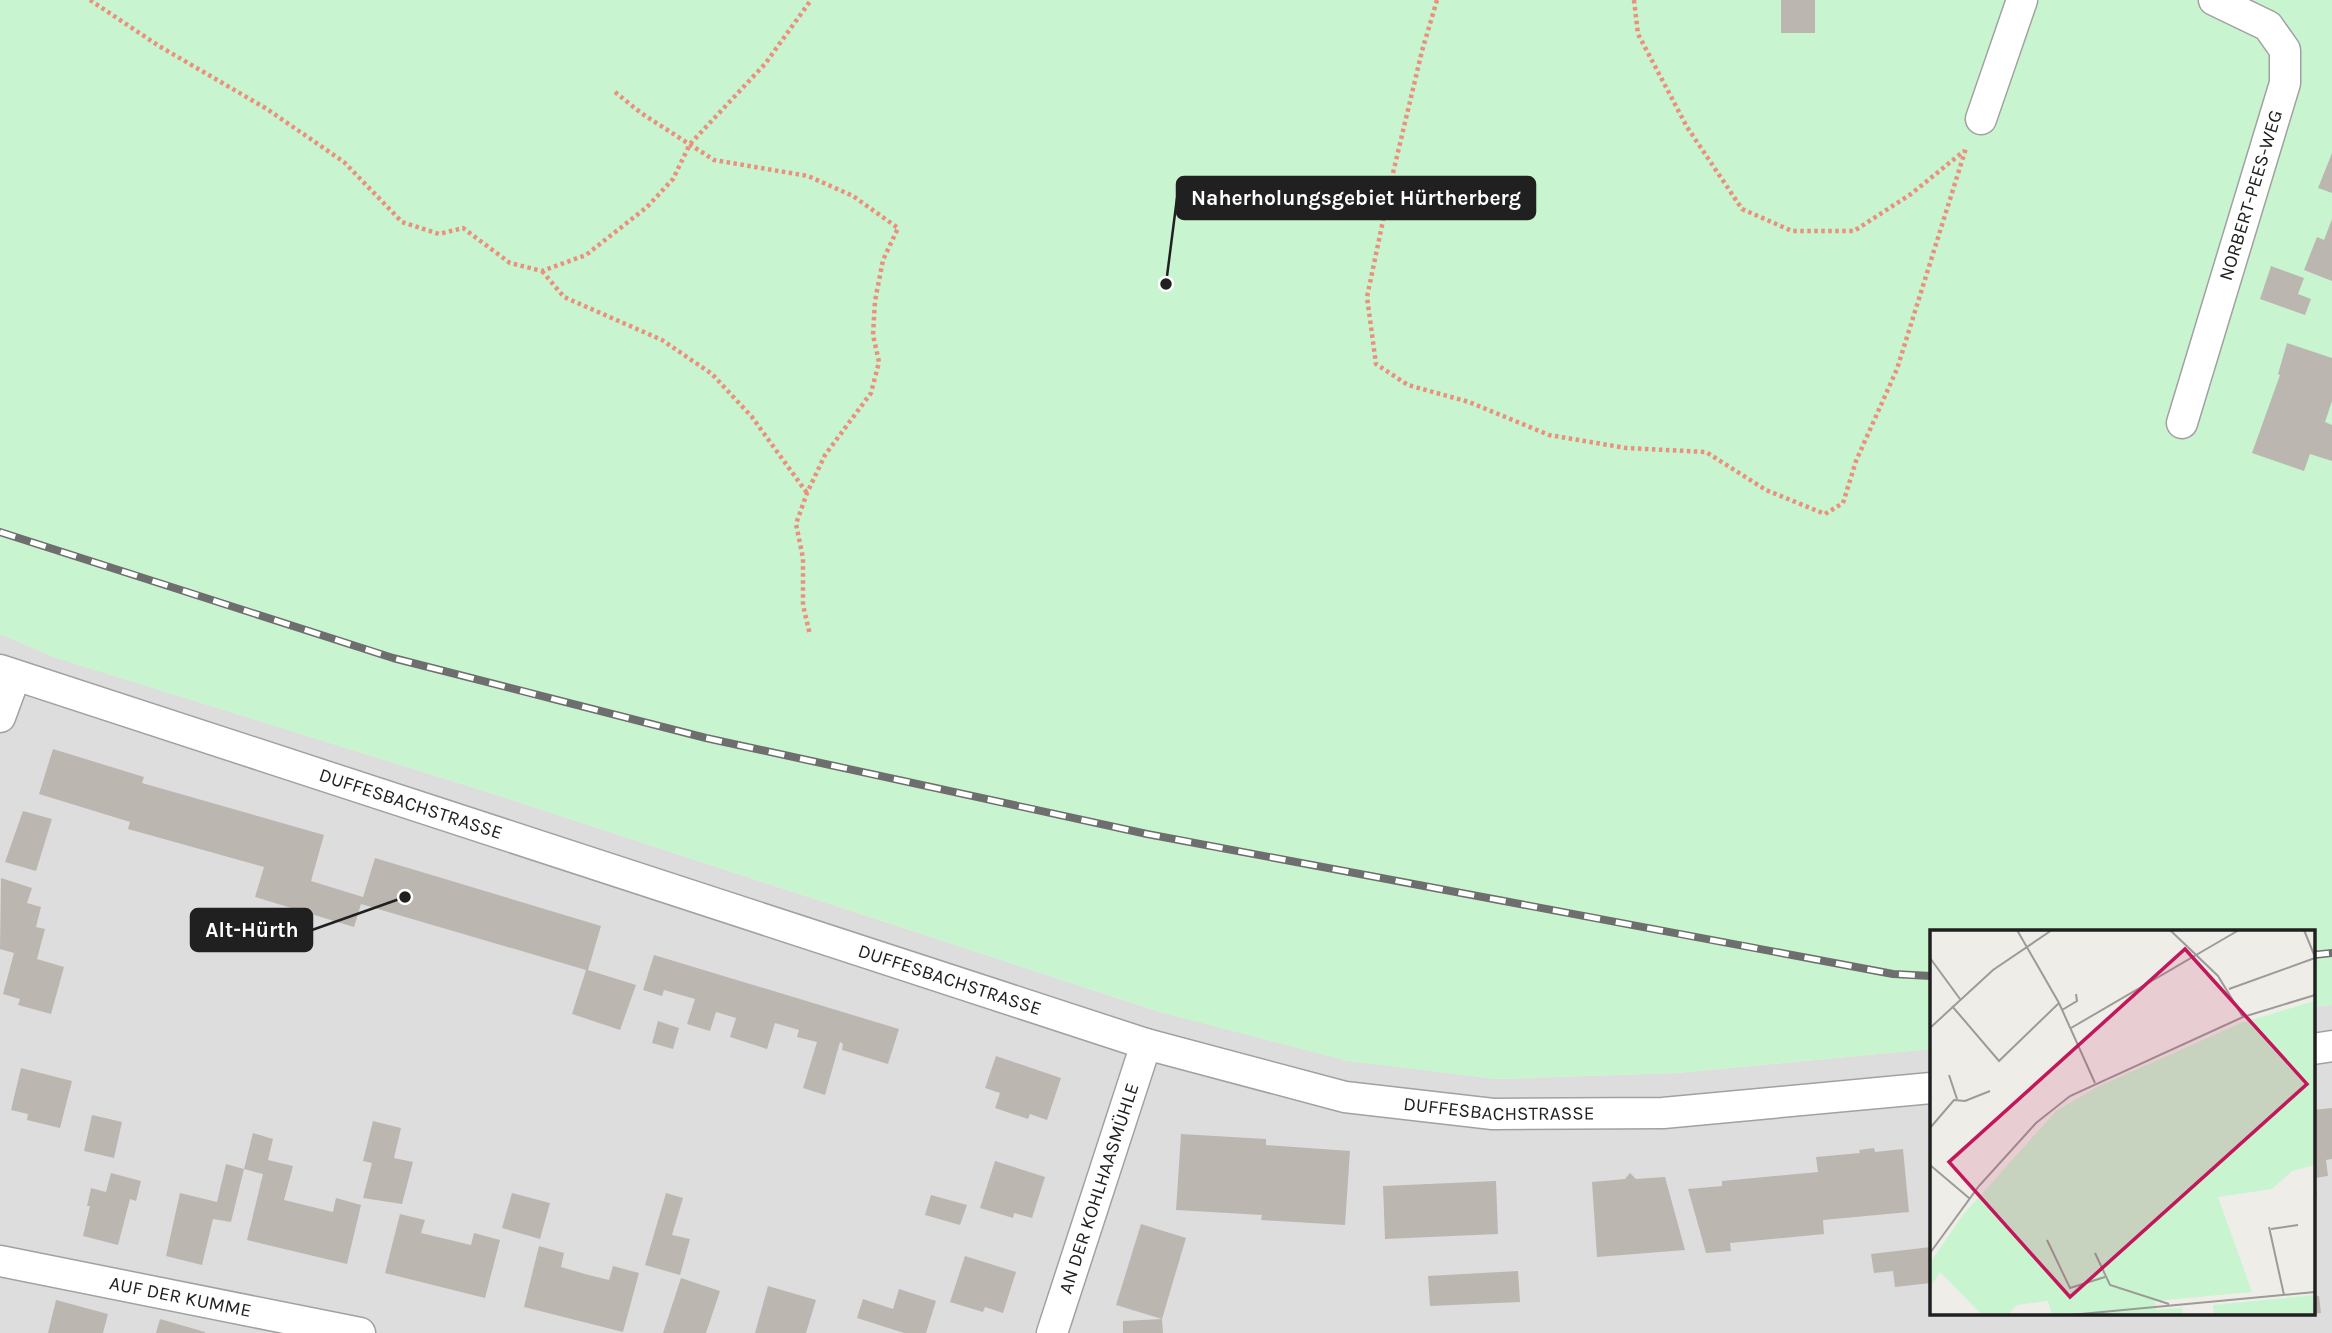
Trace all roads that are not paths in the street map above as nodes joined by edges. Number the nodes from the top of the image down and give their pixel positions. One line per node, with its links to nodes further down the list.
1 (2022, 0): 3 (street)
2 (2214, 0): 4 (street, NORBERT-PEES-WEG)
3 (1982, 119)
4 (2182, 423)
5 (7, 673): 6 (street); 7 (street, DUFFESBACHSTRASSE)
6 (0, 717)
7 (1146, 1044): 10 (street, DUFFESBACHSTRASSE); 13 (street, AN DER KOHLHAASMÜHLE)
8 (2332, 1046): 9 (street)
9 (2314, 1049)
10 (1930, 1088)
11 (0, 1261): 12 (street, AUF DER KUMME)
12 (360, 1333)
13 (1052, 1333)

